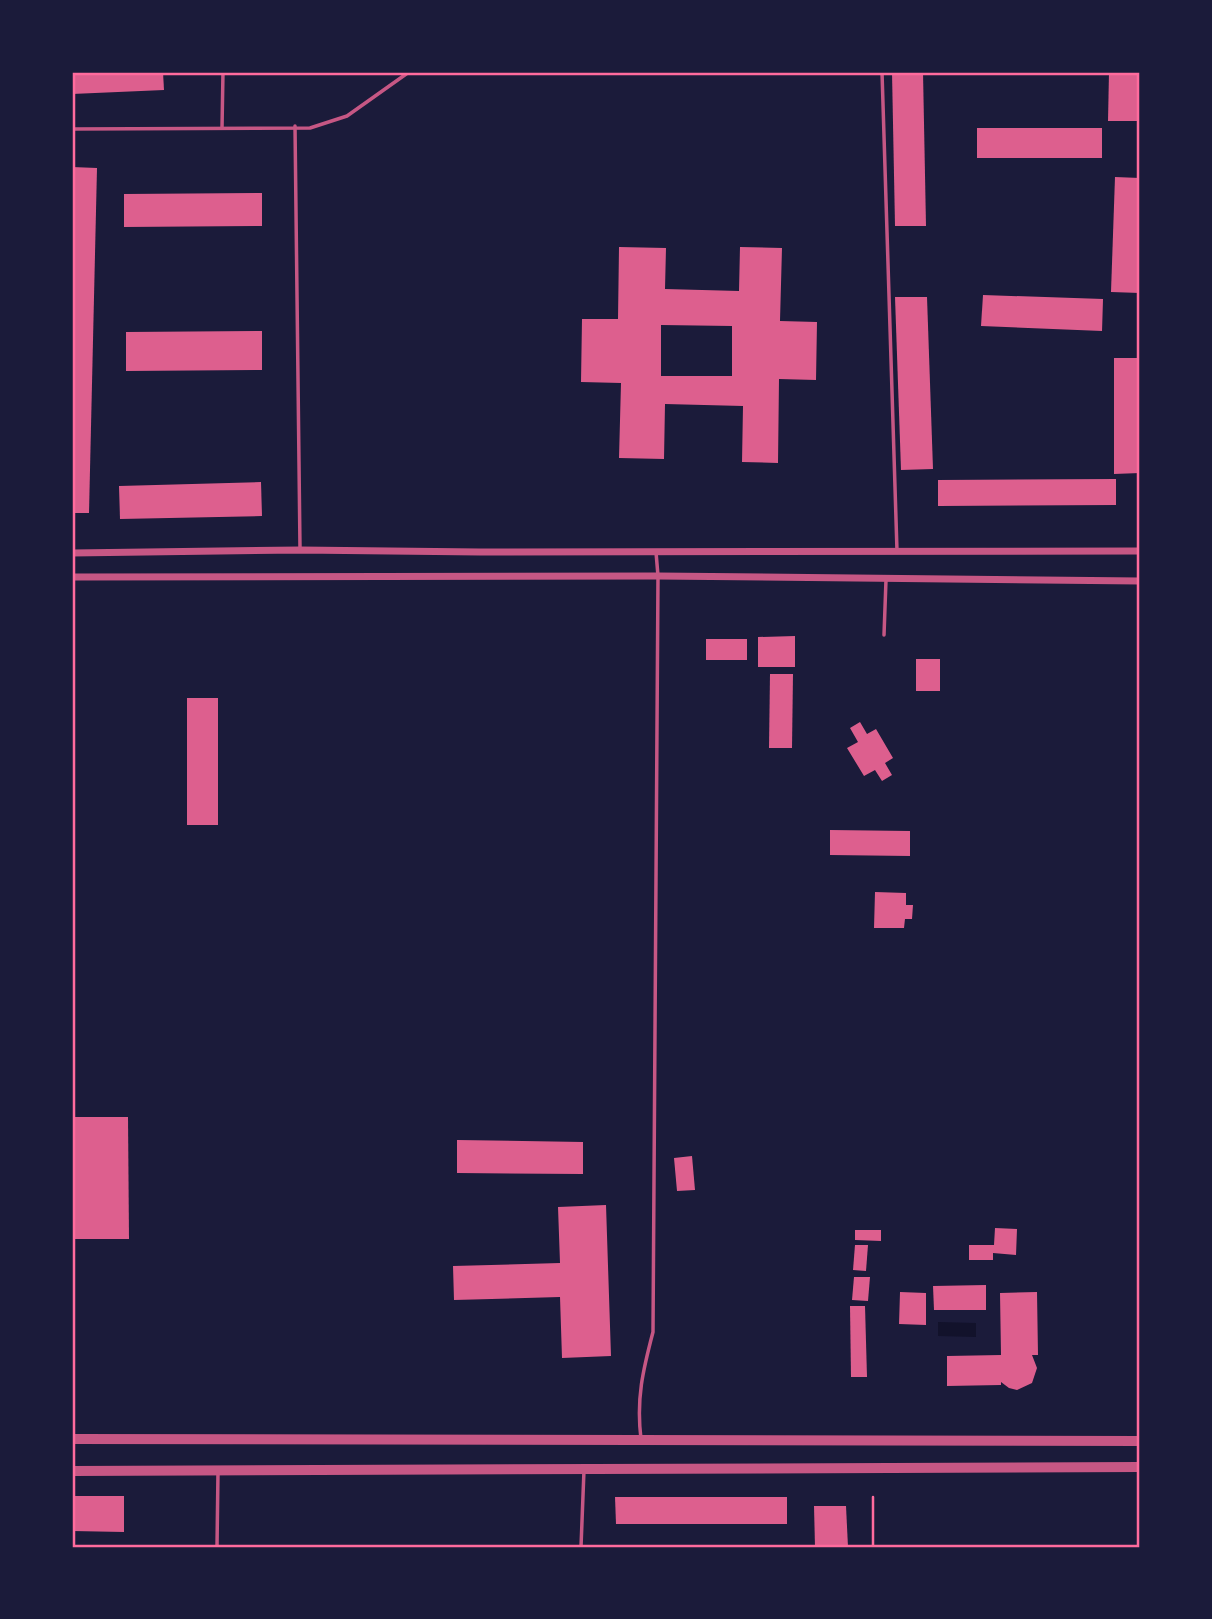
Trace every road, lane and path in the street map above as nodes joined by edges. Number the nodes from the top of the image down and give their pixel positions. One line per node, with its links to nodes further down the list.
1 (223, 72): 5 (lane)
2 (409, 72): 4 (lane)
3 (883, 72): 9 (lane)
4 (295, 126): 5 (lane); 7 (lane)
5 (222, 128): 6 (lane)
6 (72, 129)
7 (300, 550): 8 (street); 11 (street)
8 (655, 551): 9 (street); 12 (lane)
9 (897, 551): 10 (street)
10 (1140, 551)
11 (72, 553)
12 (657, 576): 13 (street); 14 (street); 18 (lane)
13 (72, 577)
14 (886, 578): 15 (street); 16 (lane)
15 (1140, 581)
16 (884, 635)
17 (72, 1439): 18 (street)
18 (641, 1441): 19 (street)
19 (1140, 1441)
20 (1140, 1467): 21 (street)
21 (584, 1468): 23 (street); 26 (lane)
22 (72, 1471): 23 (street)
23 (218, 1472): 25 (lane)
24 (873, 1497): 27 (path)
25 (217, 1547)
26 (582, 1547)
27 (873, 1547)

